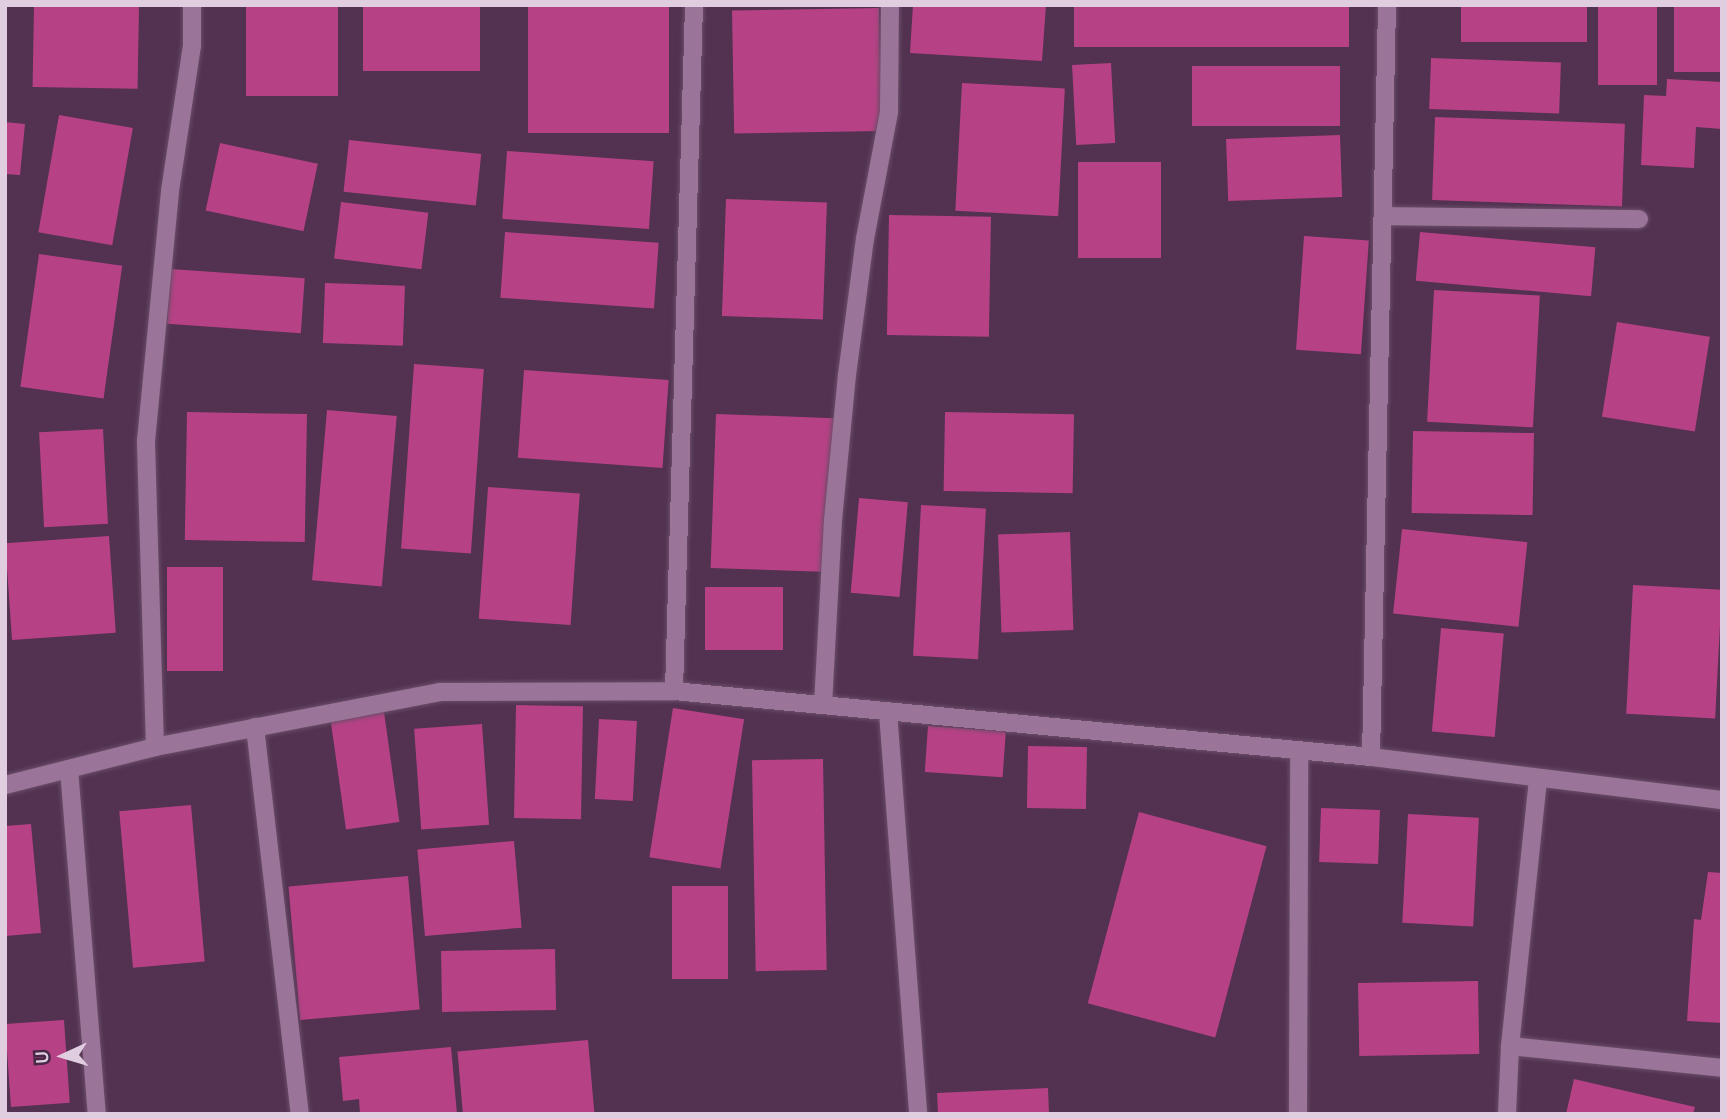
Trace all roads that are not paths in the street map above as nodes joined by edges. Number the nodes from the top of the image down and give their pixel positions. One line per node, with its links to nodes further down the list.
1 (192, 5): 11 (street)
2 (694, 5): 7 (street)
3 (890, 5): 8 (street)
4 (1387, 5): 5 (street)
5 (1382, 216): 6 (street); 13 (street)
6 (1639, 219)
7 (674, 691): 8 (street); 10 (street)
8 (823, 705): 9 (street)
9 (888, 712): 12 (street); 22 (street)
10 (256, 727): 11 (street); 21 (street)
11 (155, 747): 14 (street)
12 (1299, 751): 13 (street); 23 (street)
13 (1371, 757): 15 (street)
14 (69, 769): 16 (street); 20 (street)
15 (1538, 778): 17 (street); 18 (street)
16 (5, 785)
17 (1722, 800)
18 (1510, 1045): 19 (street); 24 (street)
19 (1722, 1068)
20 (97, 1114)
21 (300, 1114)
22 (918, 1114)
23 (1298, 1114)
24 (1507, 1114)

